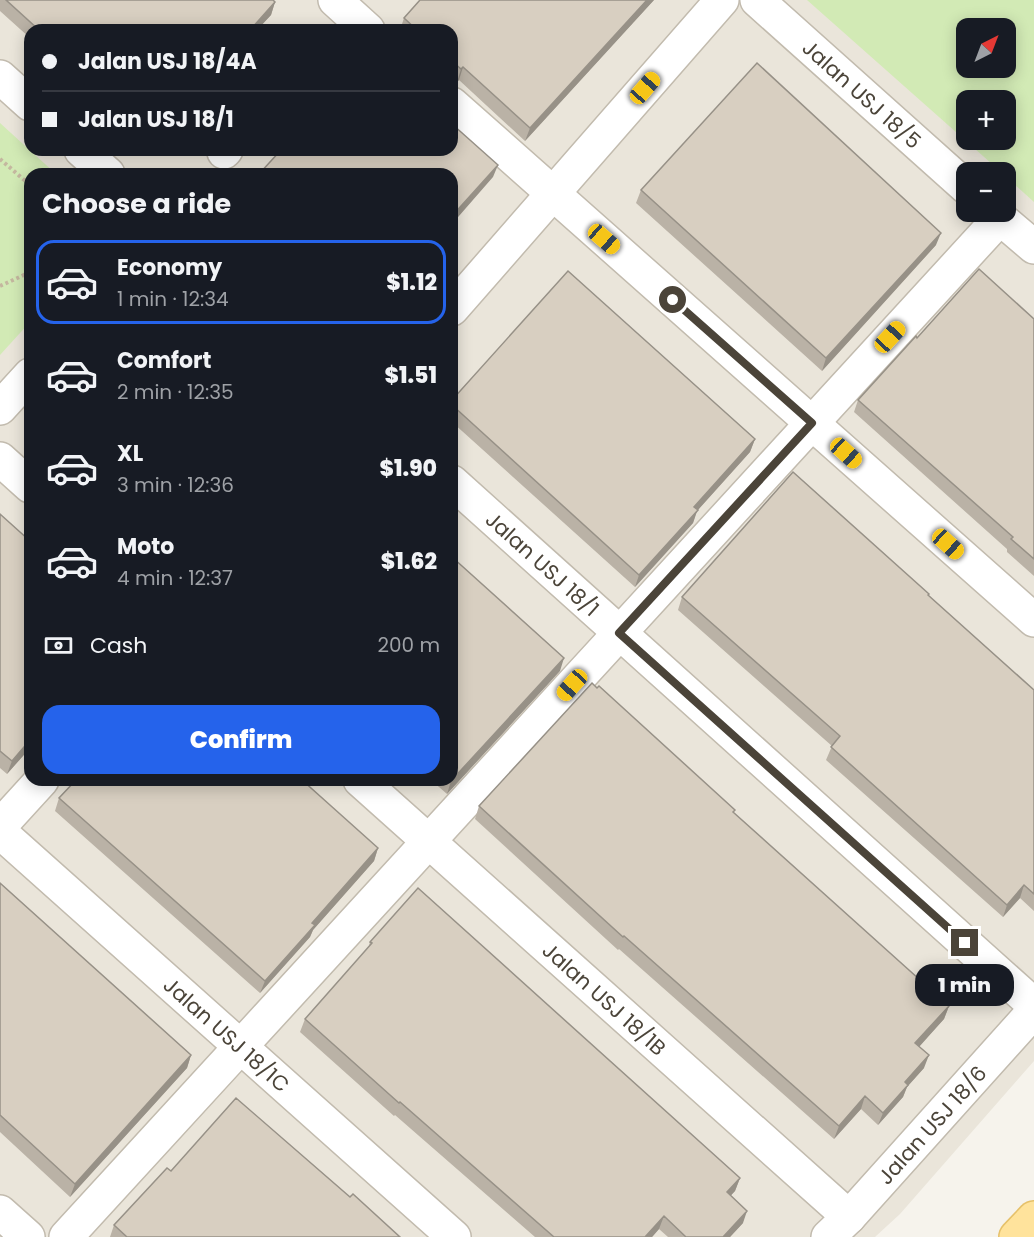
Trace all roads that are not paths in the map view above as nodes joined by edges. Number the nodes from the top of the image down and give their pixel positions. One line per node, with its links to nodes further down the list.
1 (722, 0): 9 (street)
2 (757, 0): 8 (street, Jalan USJ 18/5)
3 (0, 77): 4 (street)
4 (24, 99)
5 (458, 109): 9 (street)
6 (88, 156): 7 (street)
7 (101, 168)
8 (956, 178)
9 (552, 193): 13 (street); 16 (street)
10 (989, 222): 16 (street)
11 (1005, 222): 12 (street)
12 (1034, 247)
13 (458, 302)
14 (24, 382): 15 (street)
15 (0, 408)
16 (812, 423): 20 (street); 21 (street)
17 (0, 459): 18 (street)
18 (24, 481)
19 (458, 487): 21 (street, Jalan USJ 18/1)
20 (1034, 620)
21 (619, 633): 26 (street); 27 (street, Jalan USJ 18/1)
22 (37, 786): 24 (street)
23 (367, 786): 26 (street, Jalan USJ 18/1B)
24 (0, 826)
25 (0, 832): 29 (street, Jalan USJ 18/1C)
26 (429, 841): 29 (street); 32 (street, Jalan USJ 18/1B)
27 (1034, 1005)
28 (1034, 1011): 32 (street, Jalan USJ 18/6)
29 (240, 1047): 34 (street); 35 (street, Jalan USJ 18/1C)
30 (0, 1212): 33 (street)
31 (1034, 1218): 36 (main road)
32 (839, 1227)
33 (28, 1237)
34 (66, 1237)
35 (454, 1237)
36 (1016, 1237)

